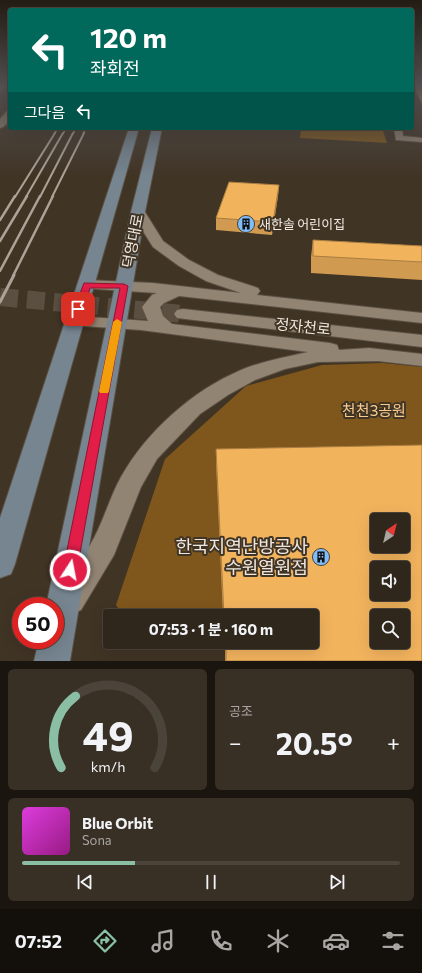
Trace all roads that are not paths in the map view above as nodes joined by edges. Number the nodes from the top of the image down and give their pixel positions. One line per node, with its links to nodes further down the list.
1 (8, 115): 2 (street)
2 (0, 125)
3 (133, 130): 8 (main road, 덕영대로)
4 (157, 130): 7 (main road, 덕영대로)
5 (398, 130): 6 (street)
6 (422, 140)
7 (138, 212): 9 (main road, 덕영대로); 11 (street)
8 (87, 285): 9 (street); 14 (main road, 덕영대로)
9 (124, 286): 10 (street); 15 (main road, 덕영대로)
10 (176, 291): 11 (street); 16 (street)
11 (318, 307): 13 (street)
12 (183, 314): 17 (street, 정자천로)
13 (422, 318)
14 (74, 321): 15 (street); 20 (main road, 덕영대로)
15 (117, 324): 16 (street); 21 (main road, 덕영대로)
16 (168, 329): 18 (street)
17 (422, 341)
18 (381, 355): 19 (street); 22 (street)
19 (422, 360)
20 (0, 564)
21 (64, 600)
22 (64, 611)
23 (54, 649): 24 (main road, 덕영대로)
24 (52, 661)

